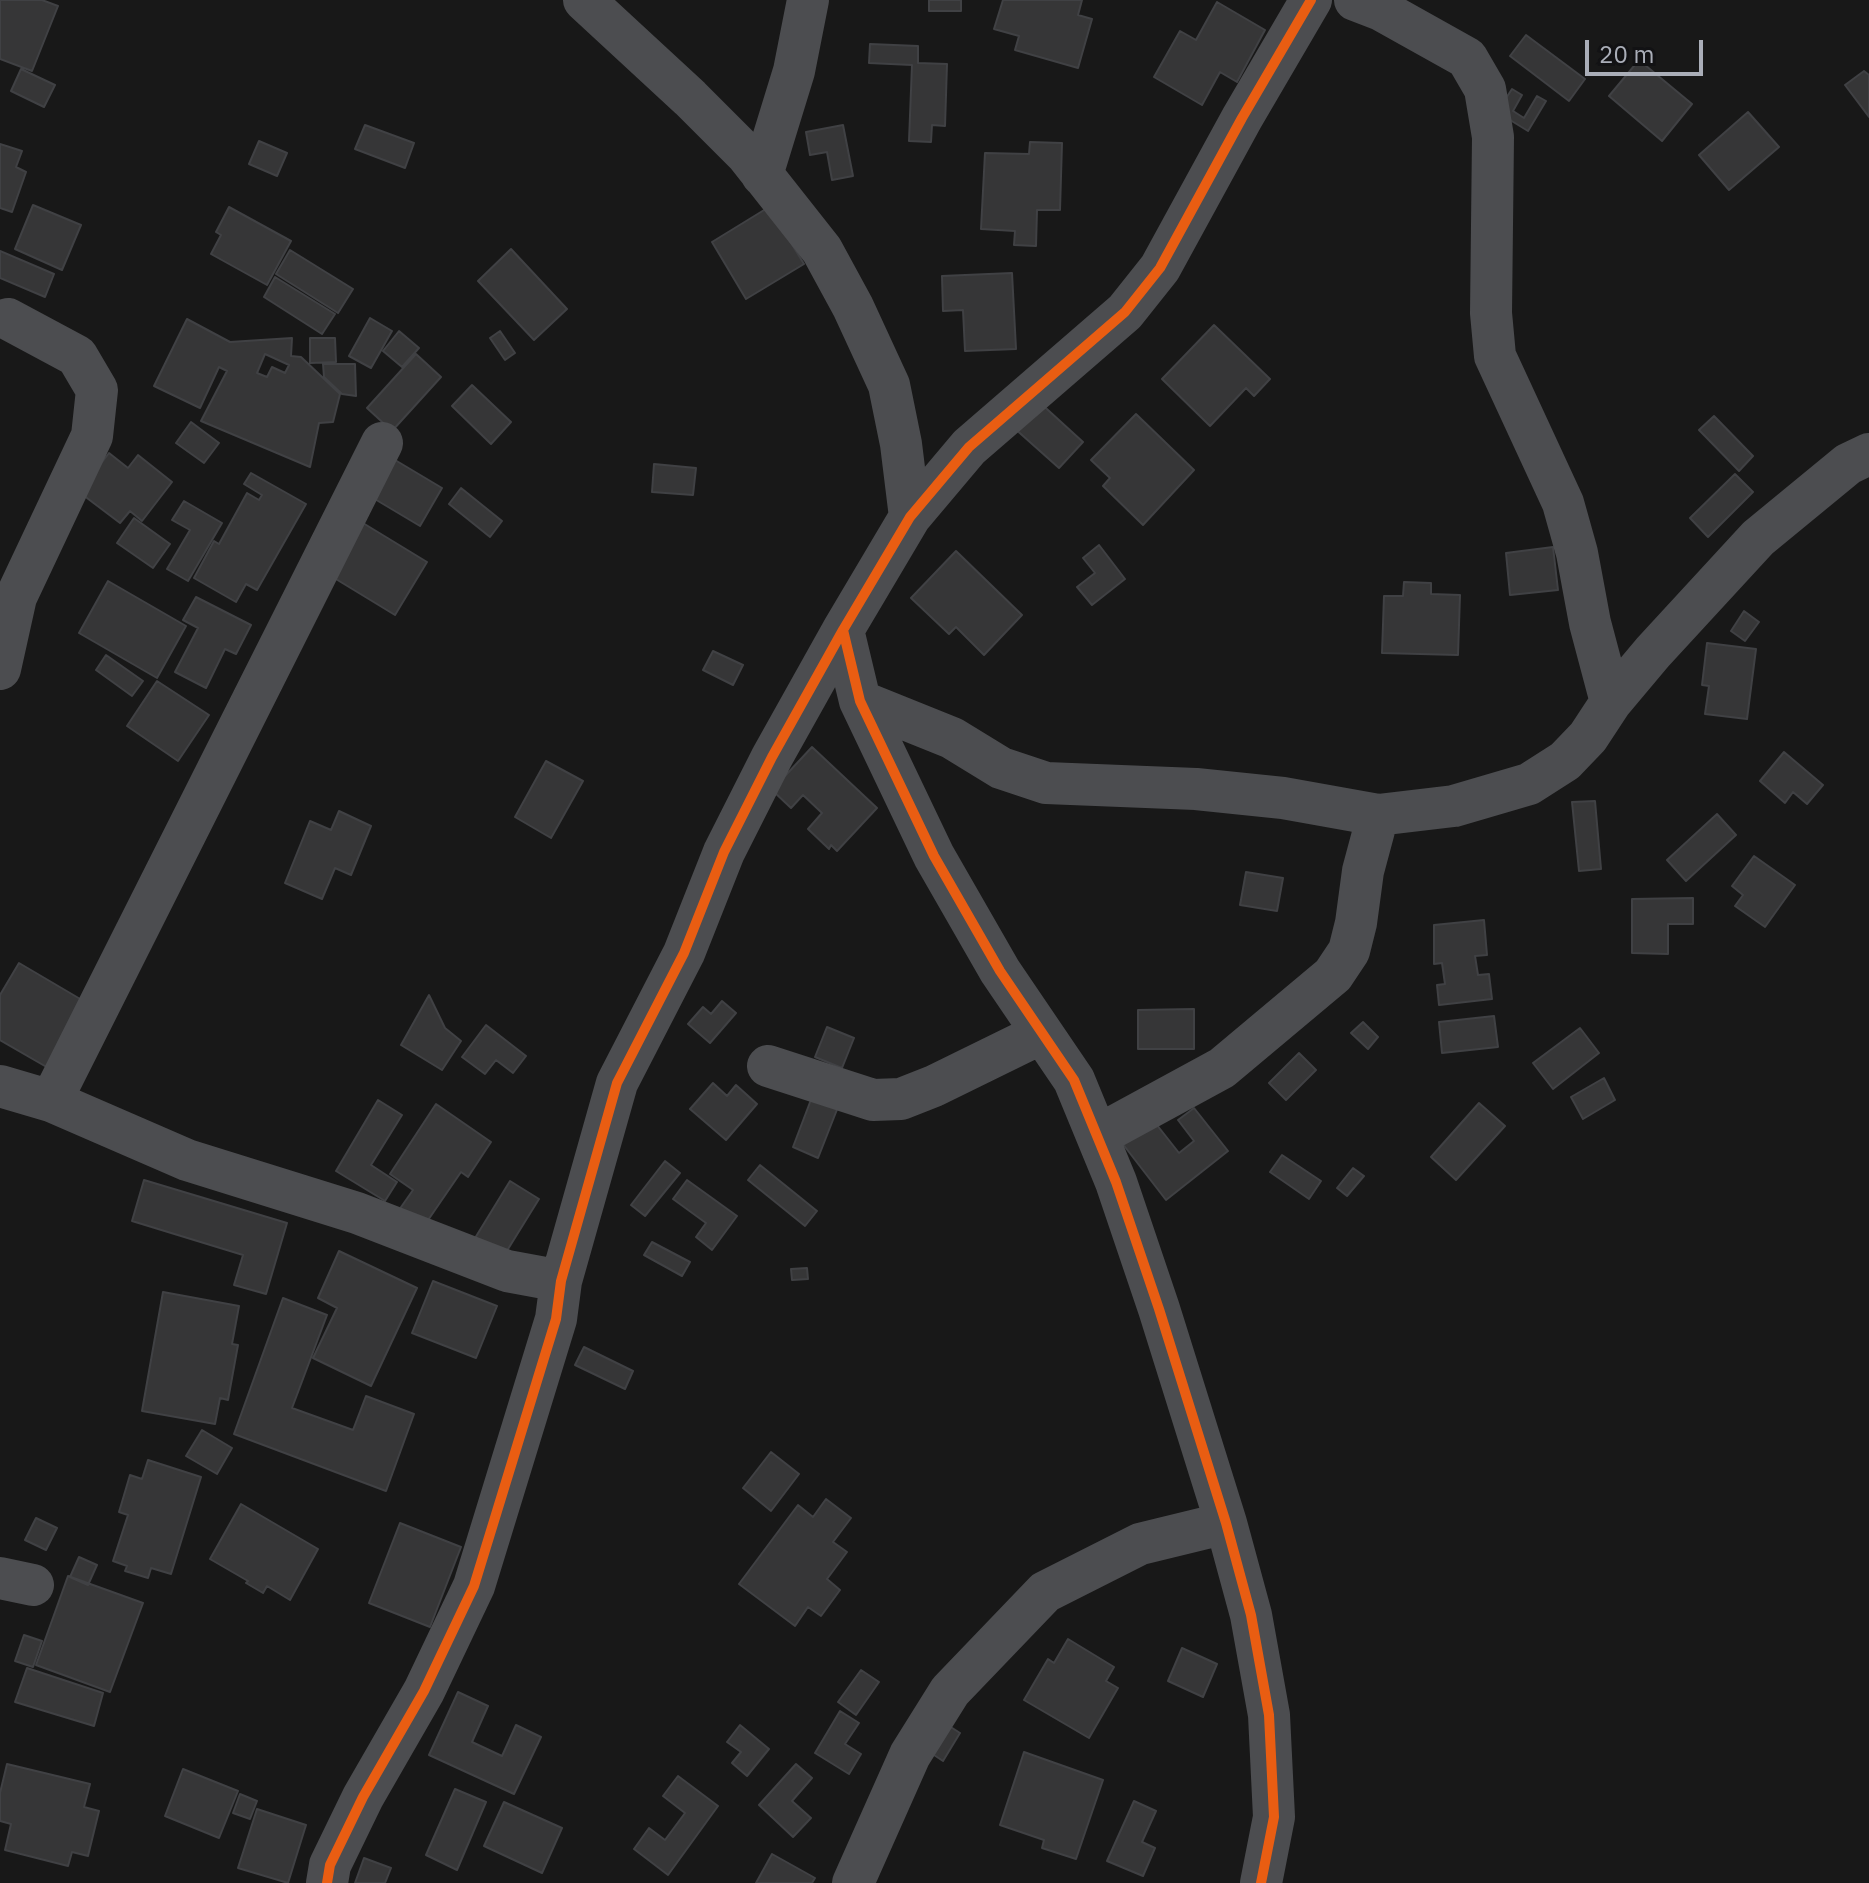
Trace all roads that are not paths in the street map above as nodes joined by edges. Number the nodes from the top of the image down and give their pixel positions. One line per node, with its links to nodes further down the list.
1 (584, 0): 5 (street)
2 (808, 0): 5 (street)
3 (1311, 0): 9 (street)
4 (1355, 0): 13 (street)
5 (762, 175): 9 (street)
6 (8, 319): 11 (street)
7 (382, 443): 18 (street)
8 (1869, 454): 13 (street)
9 (910, 517): 10 (street)
10 (843, 630): 12 (street); 20 (street)
11 (0, 669)
12 (860, 701): 14 (street); 15 (street)
13 (1611, 702): 14 (street)
14 (1378, 815): 19 (street)
15 (1042, 1033): 16 (street); 19 (street)
16 (768, 1066)
17 (0, 1086): 18 (street)
18 (51, 1101): 20 (street)
19 (1097, 1136): 21 (street)
20 (561, 1281): 22 (street)
21 (1226, 1523): 23 (street); 24 (street)
22 (327, 1883)
23 (853, 1883)
24 (1261, 1883)

